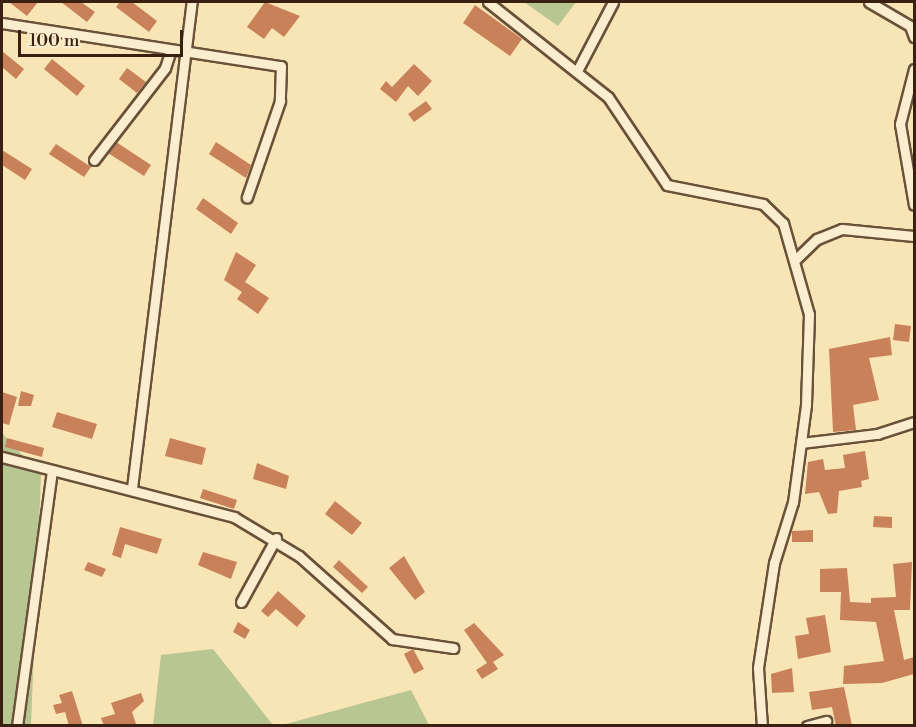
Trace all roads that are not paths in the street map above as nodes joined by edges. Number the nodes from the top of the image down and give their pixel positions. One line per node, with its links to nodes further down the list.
1 (192, 2): 8 (street)
2 (488, 2): 10 (street)
3 (613, 2): 10 (street)
4 (869, 2): 6 (street)
5 (2, 23): 7 (street)
6 (915, 37)
7 (171, 50): 8 (street); 11 (street)
8 (185, 52): 12 (street); 20 (street)
9 (915, 69): 13 (street)
10 (577, 71): 15 (street)
11 (94, 160)
12 (247, 197)
13 (915, 205)
14 (915, 236): 15 (street)
15 (796, 260): 17 (street)
16 (915, 422): 17 (street)
17 (801, 443): 26 (street)
18 (2, 458): 19 (street)
19 (52, 470): 20 (street); 25 (street)
20 (132, 488): 21 (street)
21 (276, 538): 22 (street); 23 (street)
22 (241, 602)
23 (453, 648)
24 (826, 721): 27 (street)
25 (17, 726)
26 (762, 726)
27 (807, 726)

